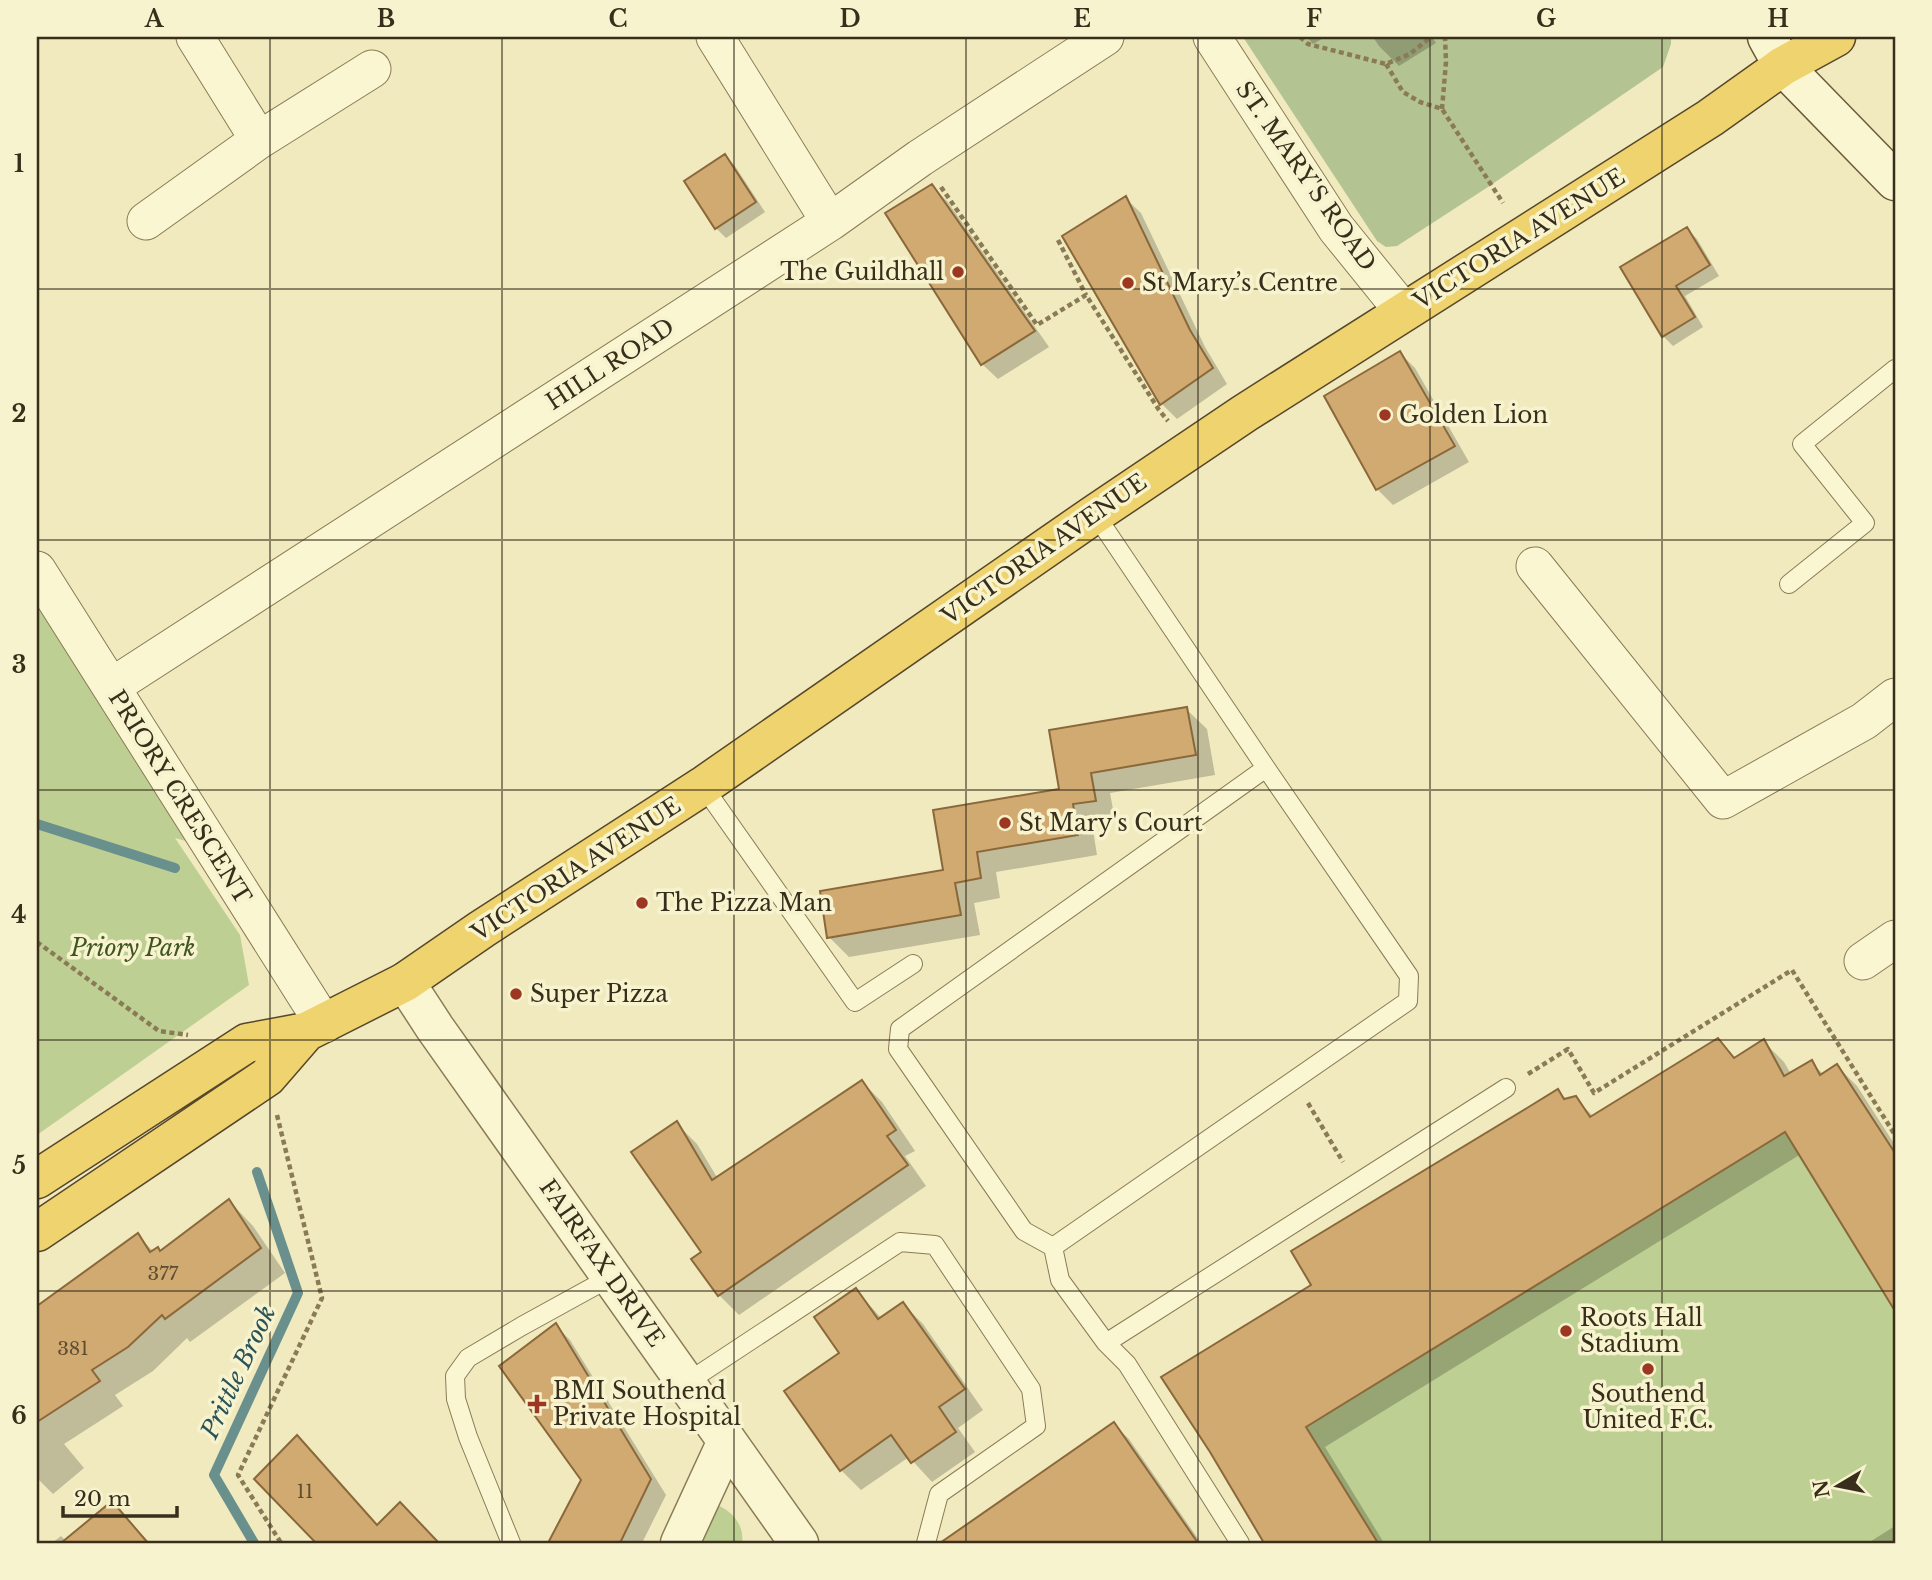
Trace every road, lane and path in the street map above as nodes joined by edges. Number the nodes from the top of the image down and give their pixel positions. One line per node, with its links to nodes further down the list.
1 (195, 37): 13 (street)
2 (715, 37): 17 (street)
3 (1105, 37): 14 (street, HILL ROAD)
4 (1212, 37): 21 (street, ST. MARY'S ROAD)
5 (1300, 37): 10 (path)
6 (1431, 37): 10 (path)
7 (1446, 37): 12 (path)
8 (1836, 37): 9 (highway, VICTORIA AVENUE)
9 (1783, 47): 15 (street); 18 (highway, VICTORIA AVENUE)
10 (1386, 64): 12 (path)
11 (372, 69): 13 (street)
12 (1442, 109): 18 (path)
13 (259, 140): 16 (street)
14 (920, 158): 17 (street, HILL ROAD); 20 (path)
15 (1895, 181)
16 (146, 221)
17 (830, 222): 28 (street, HILL ROAD)
18 (1524, 236): 21 (highway, VICTORIA AVENUE)
19 (1058, 240): 20 (path)
20 (1086, 295): 23 (path)
21 (1404, 312): 24 (highway, VICTORIA AVENUE)
22 (1895, 369): 27 (lane)
23 (1159, 410)
24 (1095, 514): 30 (lane); 31 (highway, VICTORIA AVENUE)
25 (1535, 566): 29 (street)
26 (37, 570): 28 (street, PRIORY CRESCENT)
27 (1789, 584)
28 (111, 687): 37 (street, PRIORY CRESCENT)
29 (1895, 697)
30 (1266, 768): 44 (lane); 44 (lane)
31 (703, 786): 35 (lane); 36 (highway, VICTORIA AVENUE)
32 (1895, 939): 34 (street)
33 (37, 942): 38 (path)
34 (1863, 961)
35 (913, 964)
36 (405, 982): 37 (highway, VICTORIA AVENUE); 45 (street, FAIRFAX DRIVE)
37 (315, 1028): 38 (highway, VICTORIA AVENUE); 39 (highway, VICTORIA AVENUE)
38 (247, 1043): 42 (highway, VICTORIA AVENUE)
39 (267, 1077): 43 (highway, VICTORIA AVENUE); 50 (path)
40 (1506, 1088): 41 (path); 46 (lane)
41 (1895, 1135)
42 (37, 1179)
43 (37, 1232)
44 (1053, 1247): 46 (lane)
45 (611, 1277): 47 (street, FAIRFAX DRIVE); 51 (lane)
46 (1106, 1343): 54 (lane)
47 (686, 1383): 48 (street, FAIRFAX DRIVE); 53 (lane)
48 (727, 1441): 49 (street, FAIRFAX DRIVE); 52 (street)
49 (794, 1541)
50 (281, 1543)
51 (511, 1543)
52 (680, 1543)
53 (926, 1543)
54 (1240, 1543)

